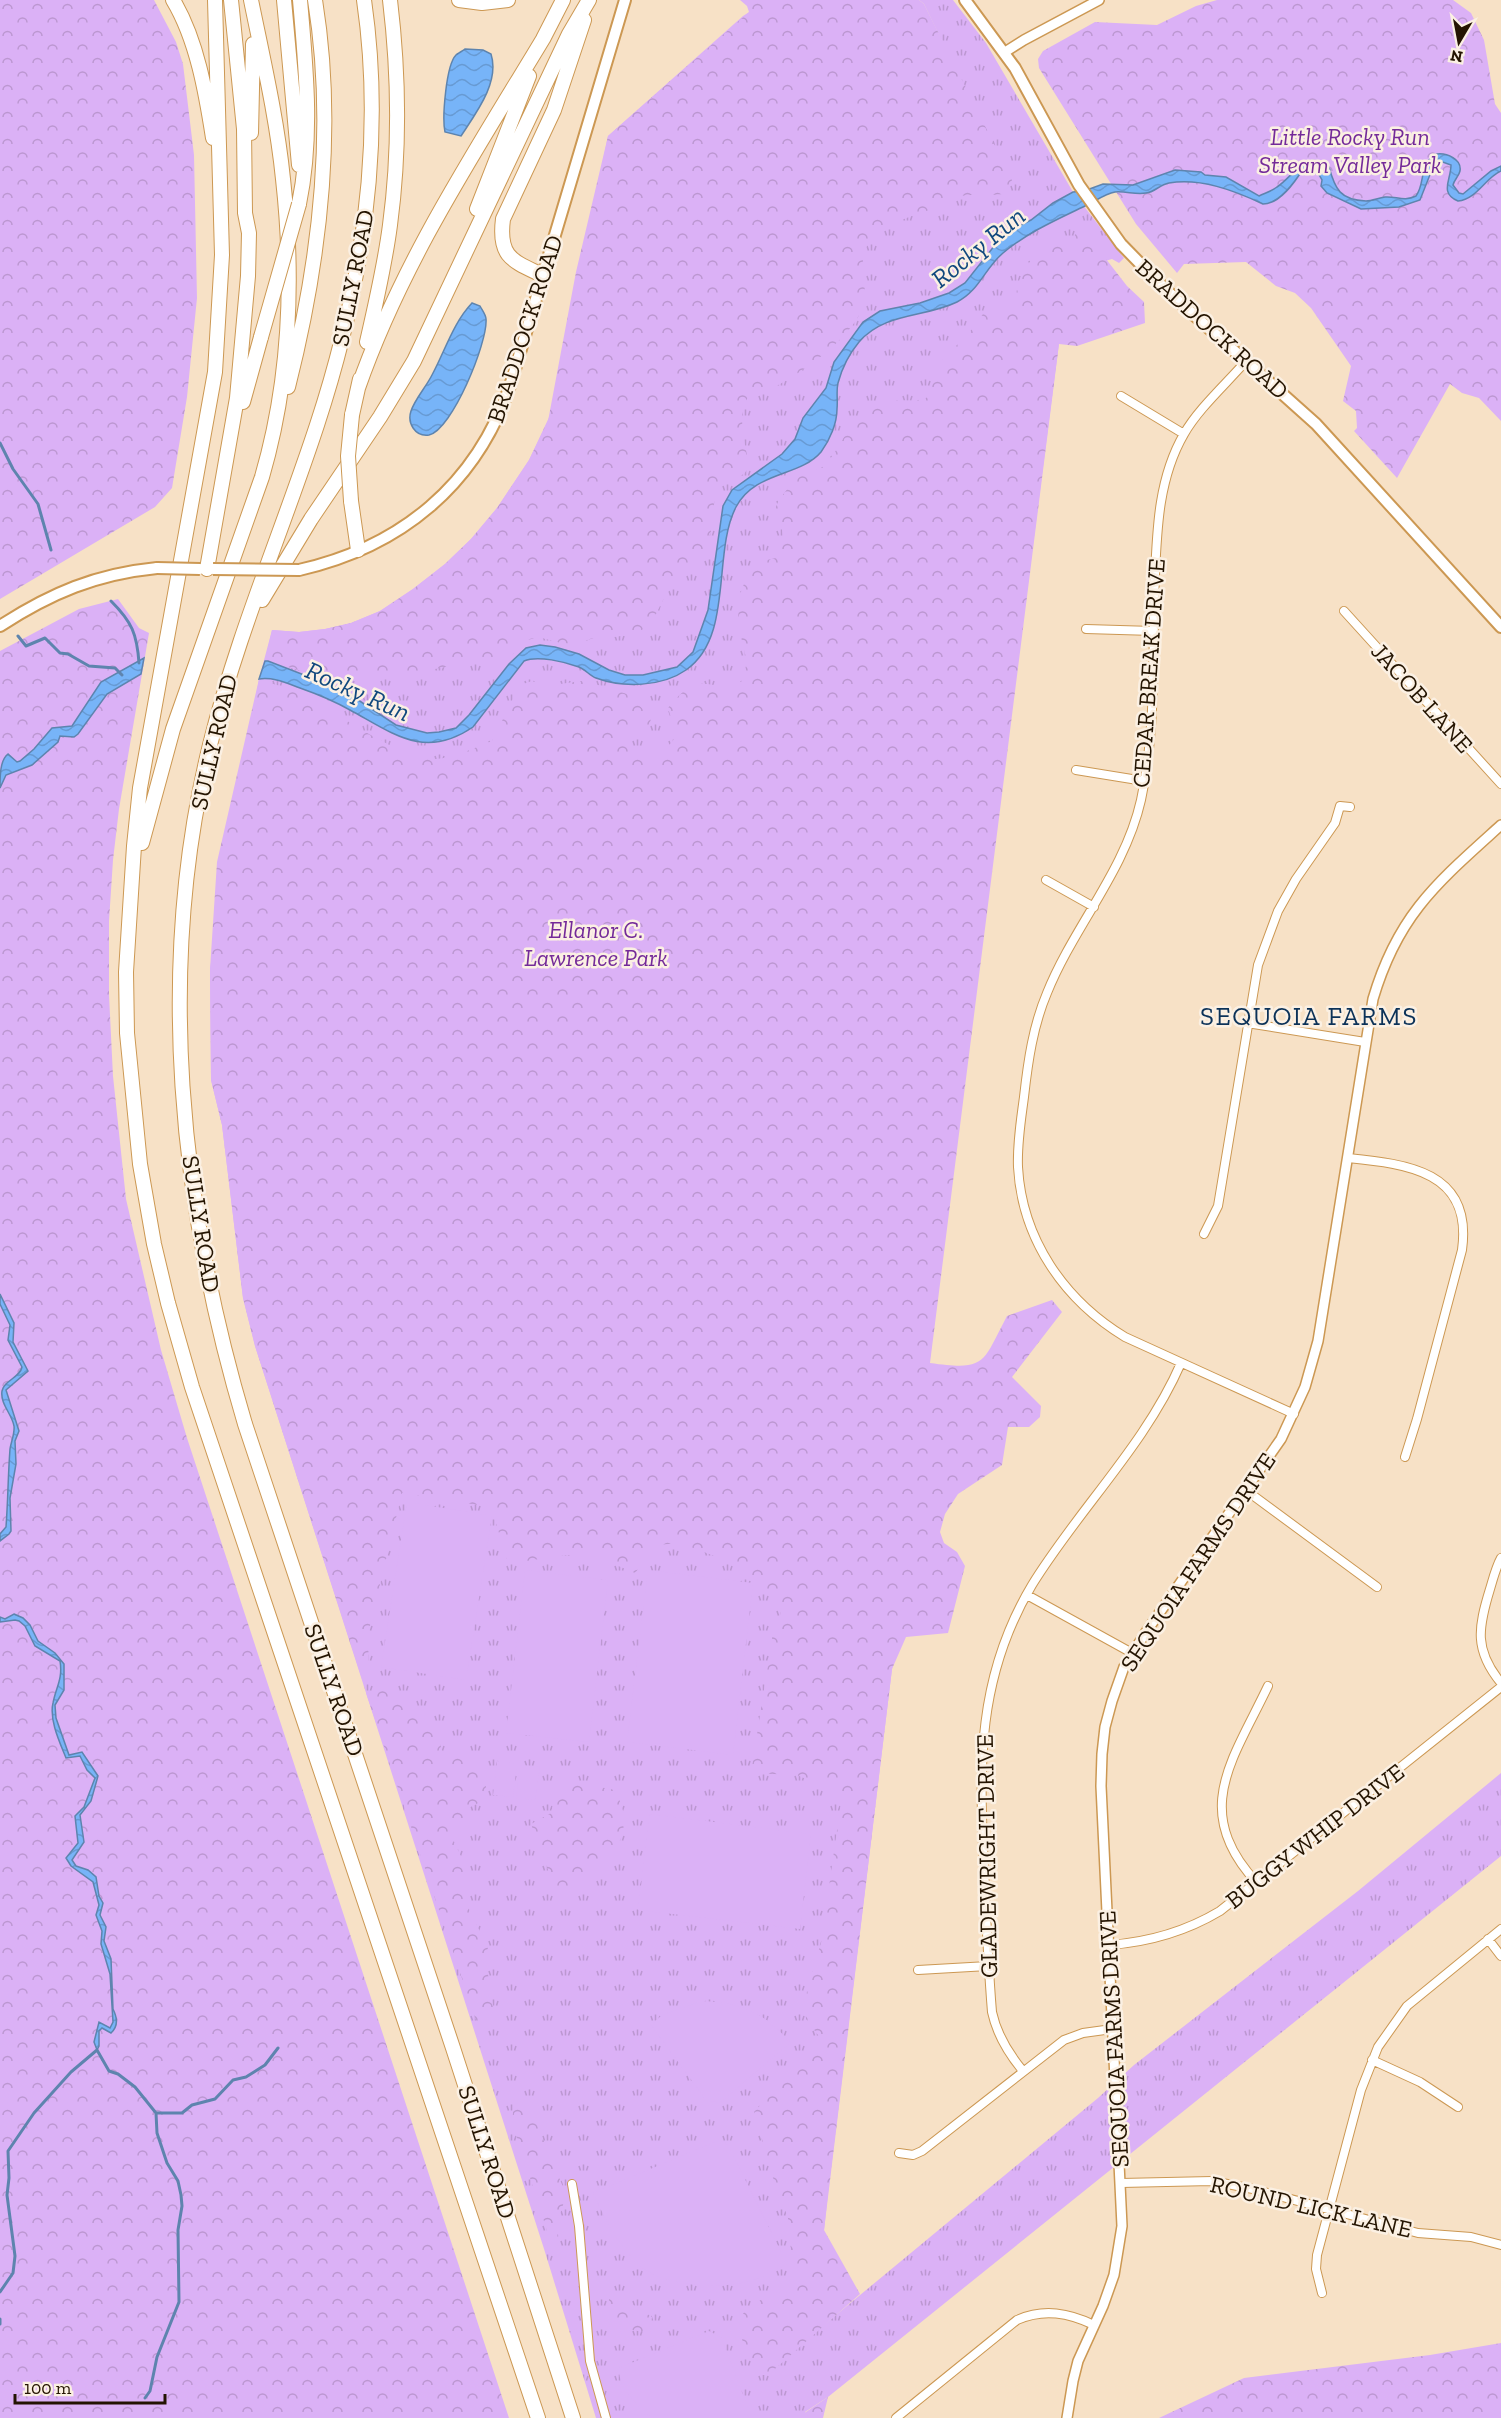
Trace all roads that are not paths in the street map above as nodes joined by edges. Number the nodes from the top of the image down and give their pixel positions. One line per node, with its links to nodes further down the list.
1 (173, 0): 21 (highway)
2 (215, 0): 21 (highway, SULLY ROAD)
3 (231, 0): 20 (highway)
4 (251, 0): 20 (highway); 28 (highway)
5 (284, 0): 19 (highway)
6 (300, 0): 19 (highway)
7 (315, 0): 28 (highway)
8 (364, 0): 37 (highway, SULLY ROAD)
9 (390, 0): 25 (highway)
10 (459, 0): 11 (highway)
11 (508, 0)
12 (563, 0): 17 (highway)
13 (590, 0): 22 (highway); 23 (highway)
14 (625, 0): 22 (main road, BRADDOCK ROAD)
15 (965, 0): 18 (main road, BRADDOCK ROAD)
16 (1099, 0): 18 (street)
17 (543, 39): 23 (highway); 25 (highway)
18 (1005, 52): 24 (main road, BRADDOCK ROAD)
19 (303, 152): 29 (highway, bridge)
20 (249, 233): 29 (highway)
21 (222, 236): 45 (highway, SULLY ROAD)
22 (544, 276): 30 (main road, BRADDOCK ROAD)
23 (434, 320): 37 (highway)
24 (1246, 361): 27 (street, CEDAR BREAK DRIVE); 34 (main road, BRADDOCK ROAD)
25 (358, 388): 30 (highway, bridge)
26 (1121, 396): 27 (street)
27 (1184, 434): 36 (street, CEDAR BREAK DRIVE)
28 (268, 457): 45 (highway)
29 (225, 474): 31 (highway)
30 (358, 550): 31 (main road, BRADDOCK ROAD, bridge)
31 (207, 569): 33 (main road, BRADDOCK ROAD, bridge)
32 (1344, 611): 40 (street, JACOB LANE)
33 (0, 626)
34 (1501, 627)
35 (1086, 629): 36 (street)
36 (1153, 631): 39 (street, CEDAR BREAK DRIVE)
37 (234, 658): 79 (highway, SULLY ROAD)
38 (1076, 770): 39 (street)
39 (1144, 781): 44 (street, CEDAR BREAK DRIVE)
40 (1501, 784)
41 (1350, 807): 46 (street)
42 (1501, 825): 47 (street, SEQUOIA FARMS DRIVE)
43 (1046, 880): 44 (street)
44 (1094, 907): 50 (street, CEDAR BREAK DRIVE)
45 (129, 933): 78 (highway, SULLY ROAD)
46 (1247, 1023): 47 (street); 49 (street)
47 (1365, 1042): 48 (street, SEQUOIA FARMS DRIVE)
48 (1348, 1158): 51 (street, SEQUOIA FARMS DRIVE); 52 (street)
49 (1204, 1234)
50 (1181, 1363): 51 (street, CEDAR BREAK DRIVE); 56 (street, GLADEWRIGHT DRIVE)
51 (1294, 1414): 53 (street, SEQUOIA FARMS DRIVE)
52 (1405, 1457)
53 (1247, 1491): 55 (street); 57 (street, SEQUOIA FARMS DRIVE)
54 (1501, 1558): 58 (street)
55 (1377, 1587)
56 (1027, 1595): 57 (street); 65 (street, GLADEWRIGHT DRIVE)
57 (1132, 1653): 63 (street, SEQUOIA FARMS DRIVE)
58 (1501, 1685): 60 (street, BUGGY WHIP DRIVE)
59 (1268, 1686): 60 (street)
60 (1257, 1882): 63 (street, BUGGY WHIP DRIVE)
61 (1501, 1929): 62 (street)
62 (1488, 1940): 64 (street); 68 (street)
63 (1109, 1945): 67 (street, SEQUOIA FARMS DRIVE)
64 (1501, 1956)
65 (988, 1966): 66 (street); 69 (street, GLADEWRIGHT DRIVE)
66 (918, 1970)
67 (1112, 2029): 69 (street); 72 (street, SEQUOIA FARMS DRIVE)
68 (1372, 2060): 70 (street); 74 (street)
69 (1023, 2071): 71 (street)
70 (1458, 2107)
71 (899, 2153)
72 (1121, 2183): 74 (street, ROUND LICK LANE); 77 (street, SEQUOIA FARMS DRIVE)
73 (572, 2184): 80 (street)
74 (1329, 2210): 75 (street, ROUND LICK LANE); 76 (street)
75 (1501, 2245)
76 (1322, 2293)
77 (1094, 2325): 81 (street); 82 (street, SEQUOIA FARMS DRIVE)
78 (537, 2418)
79 (573, 2418)
80 (606, 2418)
81 (896, 2418)
82 (1067, 2418)

